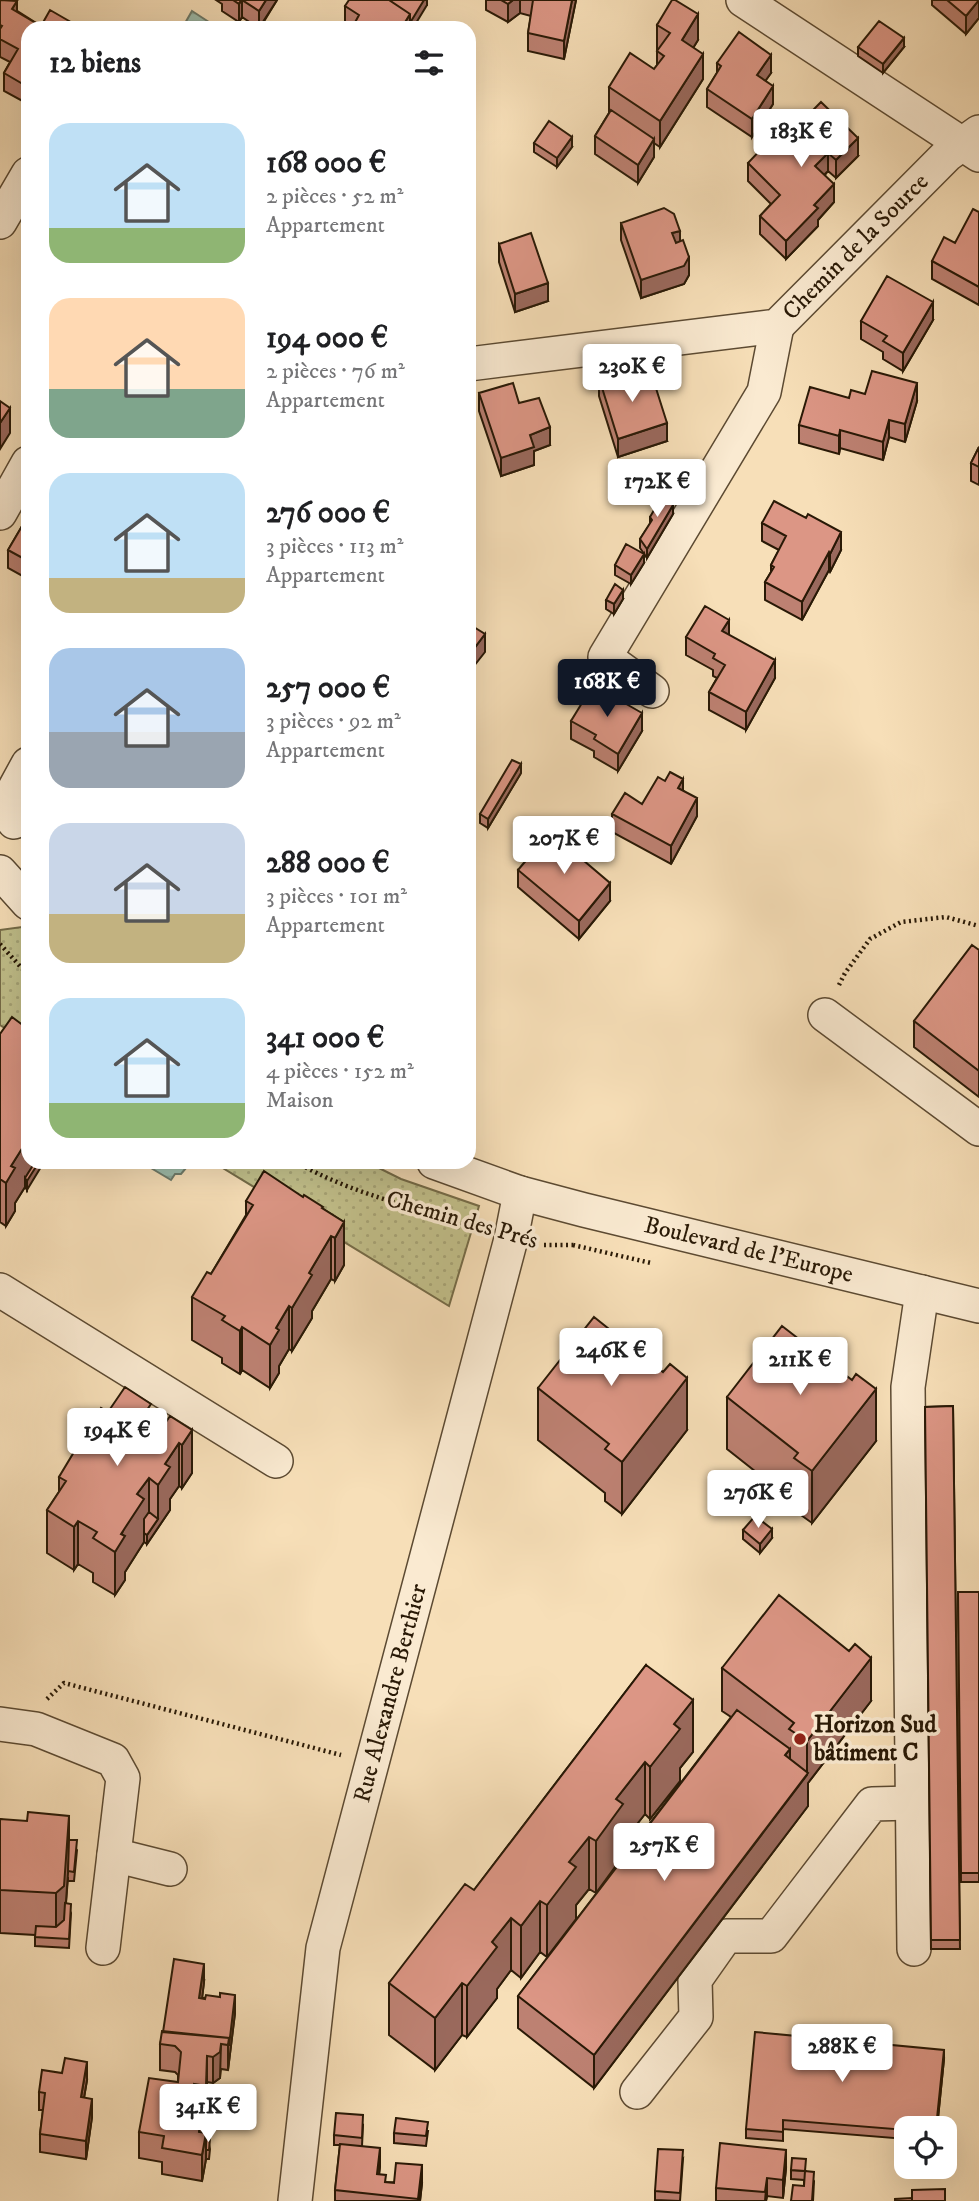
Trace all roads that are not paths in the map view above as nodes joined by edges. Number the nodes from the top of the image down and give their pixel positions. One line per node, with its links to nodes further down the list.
1 (743, 0): 2 (street)
2 (974, 144): 5 (street, Chemin de la Source)
3 (21, 186): 4 (street)
4 (0, 222)
5 (777, 326): 6 (street, Chemin de la Source); 9 (street)
6 (476, 363)
7 (21, 476): 8 (street)
8 (0, 513)
9 (652, 691)
10 (21, 777): 11 (street)
11 (14, 825)
12 (0, 872): 13 (street)
13 (21, 895)
14 (825, 1015): 15 (street)
15 (979, 1129)
16 (453, 1169): 17 (street, Chemin des Prés)
17 (520, 1193): 19 (street, Boulevard de l'Europe); 29 (street, Rue Alexandre Berthier)
18 (0, 1290): 21 (street)
19 (922, 1292): 20 (street, Boulevard de l'Europe); 23 (street)
20 (979, 1306)
21 (276, 1461)
22 (9, 1725): 24 (street)
23 (912, 1803): 27 (street); 28 (street)
24 (114, 1855): 25 (street); 26 (street)
25 (170, 1869)
26 (103, 1948)
27 (914, 1949)
28 (637, 2092)
29 (295, 2201)

